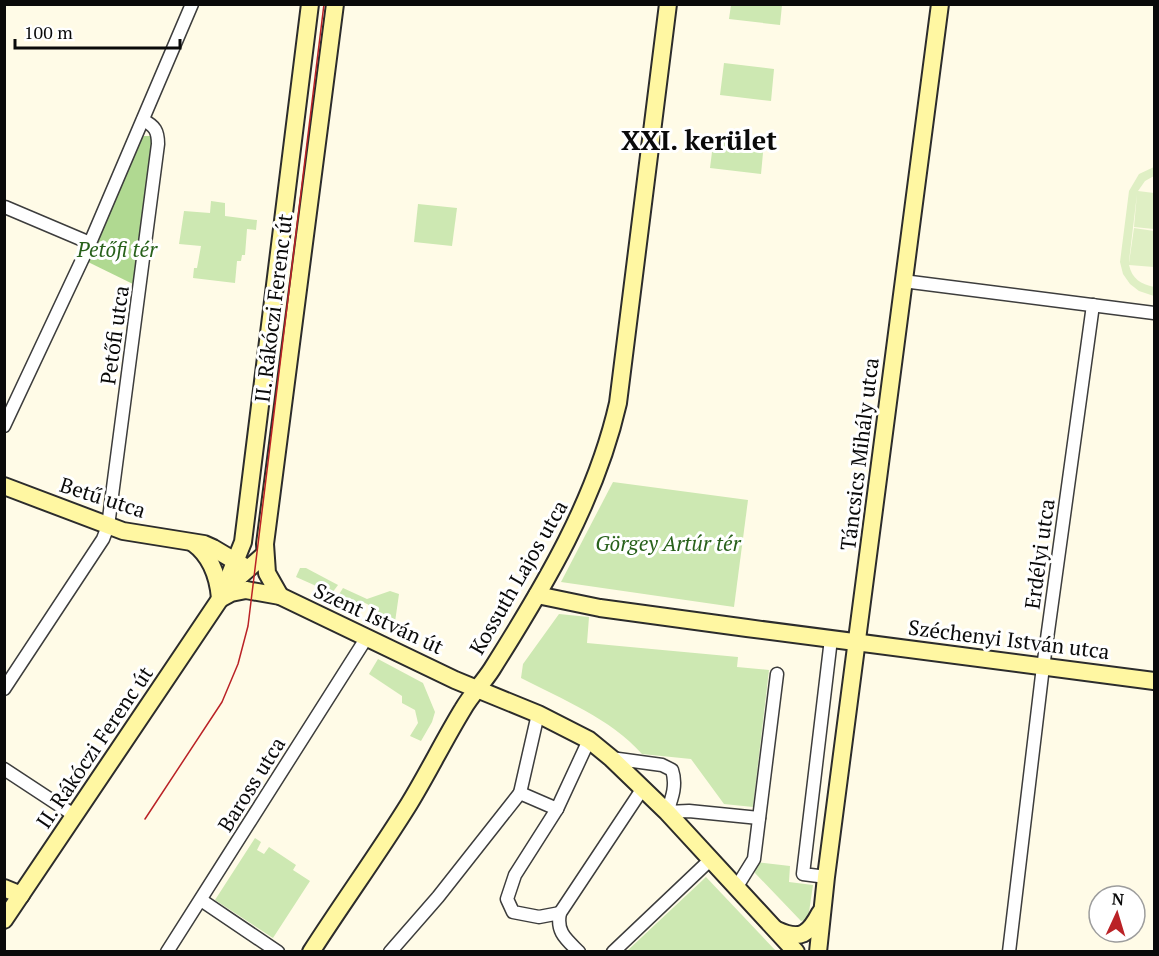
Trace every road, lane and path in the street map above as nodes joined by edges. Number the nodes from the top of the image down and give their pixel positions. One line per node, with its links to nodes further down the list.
1 (192, 4): 6 (street)
2 (310, 4): 14 (street, II. Rákóczi Ferenc út)
3 (335, 4): 18 (street, II. Rákóczi Ferenc út)
4 (668, 4): 20 (street, Kossuth Lajos utca)
5 (940, 4): 9 (street, Táncsics Mihály utca)
6 (143, 120): 8 (street); 15 (street, Petőfi utca)
7 (5, 207): 8 (street)
8 (90, 243): 12 (street)
9 (903, 281): 10 (street); 25 (street, Táncsics Mihály utca)
10 (1093, 305): 11 (street); 26 (street, Erdélyi utca)
11 (1155, 313)
12 (4, 426)
13 (4, 486): 15 (street, Betű utca)
14 (245, 523): 17 (street); 19 (street, II. Rákóczi Ferenc út)
15 (108, 526): 16 (street, Betű utca); 29 (street)
16 (190, 541): 17 (street, Betű utca); 22 (street)
17 (213, 548): 19 (street, Betű utca)
18 (265, 554): 19 (street, II. Rákóczi Ferenc út); 21 (street, Szent István út)
19 (242, 565): 21 (street, Szent István út); 22 (street, II. Rákóczi Ferenc út)
20 (537, 595): 24 (street); 30 (street, Kossuth Lajos utca)
21 (280, 596): 22 (street, Szent István út); 23 (street, Szent István út)
22 (220, 599): 39 (street, II. Rákóczi Ferenc út)
23 (367, 637): 30 (street, Szent István út); 46 (street, Baross utca)
24 (831, 639): 25 (street); 42 (street)
25 (857, 642): 26 (street, Széchenyi István utca); 42 (street, Táncsics Mihály utca)
26 (1044, 667): 28 (street, Széchenyi István utca); 59 (street, Erdélyi utca)
27 (777, 674): 40 (street)
28 (1155, 681)
29 (4, 689)
30 (478, 689): 31 (street, Szent István út); 53 (street, Kossuth Lajos utca)
31 (538, 714): 32 (street, Szent István út); 36 (street)
32 (589, 740): 33 (street, Szent István út); 37 (street)
33 (611, 758): 35 (street, Szent István út); 38 (street)
34 (4, 769): 39 (street)
35 (643, 788): 38 (street, Szent István út); 48 (street)
36 (520, 793): 37 (street); 54 (street)
37 (557, 809): 48 (street)
38 (667, 812): 40 (street); 41 (street, Szent István út)
39 (74, 815): 45 (street, II. Rákóczi Ferenc út)
40 (759, 818): 44 (street)
41 (710, 860): 44 (street, Szent István út); 56 (street)
42 (826, 878): 47 (street, Táncsics Mihály utca)
43 (4, 888): 45 (street)
44 (736, 888): 50 (street, Szent István út)
45 (21, 895): 49 (street, II. Rákóczi Ferenc út)
46 (201, 900): 51 (street, Baross utca); 52 (street)
47 (822, 909): 50 (street, Táncsics Mihály utca); 58 (street, Táncsics Mihály utca)
48 (560, 913): 55 (street)
49 (4, 920)
50 (773, 928): 57 (street, Szent István út)
51 (167, 951)
52 (278, 951)
53 (313, 951)
54 (390, 951)
55 (579, 951)
56 (613, 951)
57 (796, 951)
58 (818, 951)
59 (1009, 951)

